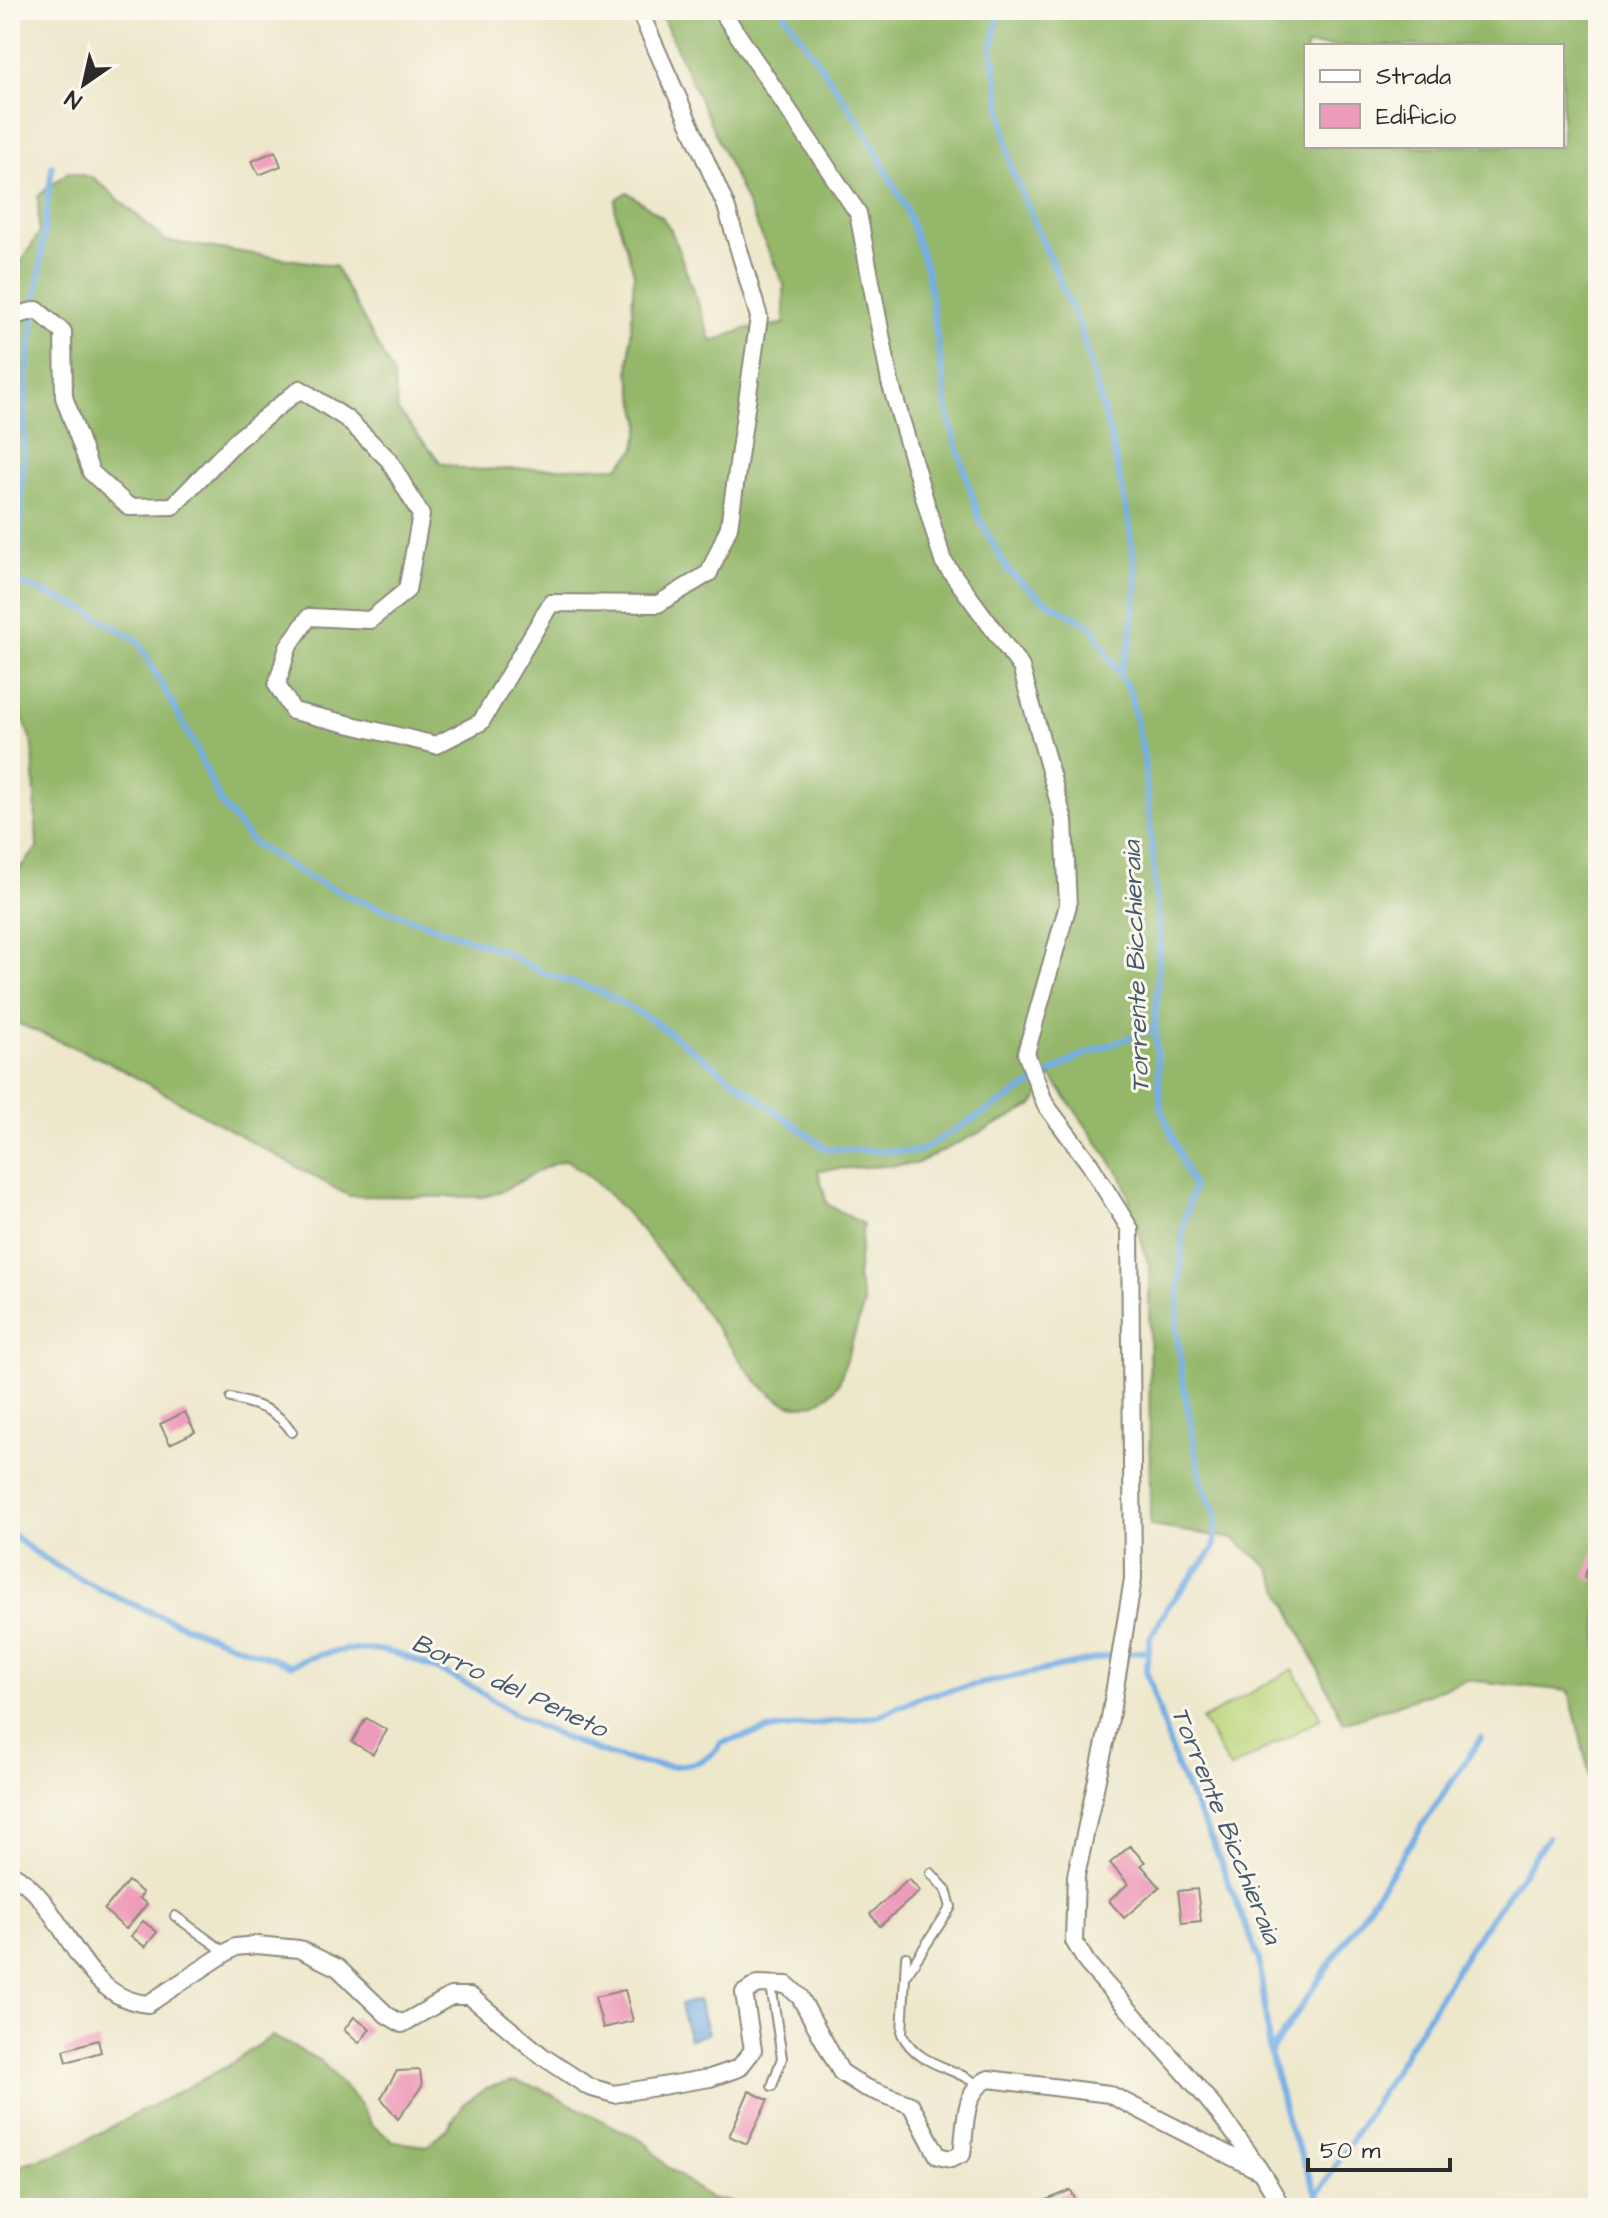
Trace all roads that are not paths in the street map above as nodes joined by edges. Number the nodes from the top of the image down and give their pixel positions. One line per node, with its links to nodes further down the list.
1 (639, 10): 3 (street)
2 (721, 10): 15 (street)
3 (10, 317)
4 (231, 1398): 5 (lane)
5 (292, 1432)
6 (10, 1873): 9 (street)
7 (931, 1873): 11 (lane)
8 (175, 1916): 9 (lane)
9 (225, 1952): 12 (street)
10 (906, 1957): 11 (lane)
11 (905, 1975): 13 (lane)
12 (771, 1984): 13 (street); 14 (lane)
13 (977, 2084): 15 (street)
14 (772, 2086)
15 (1263, 2173): 16 (street)
16 (1282, 2208)

